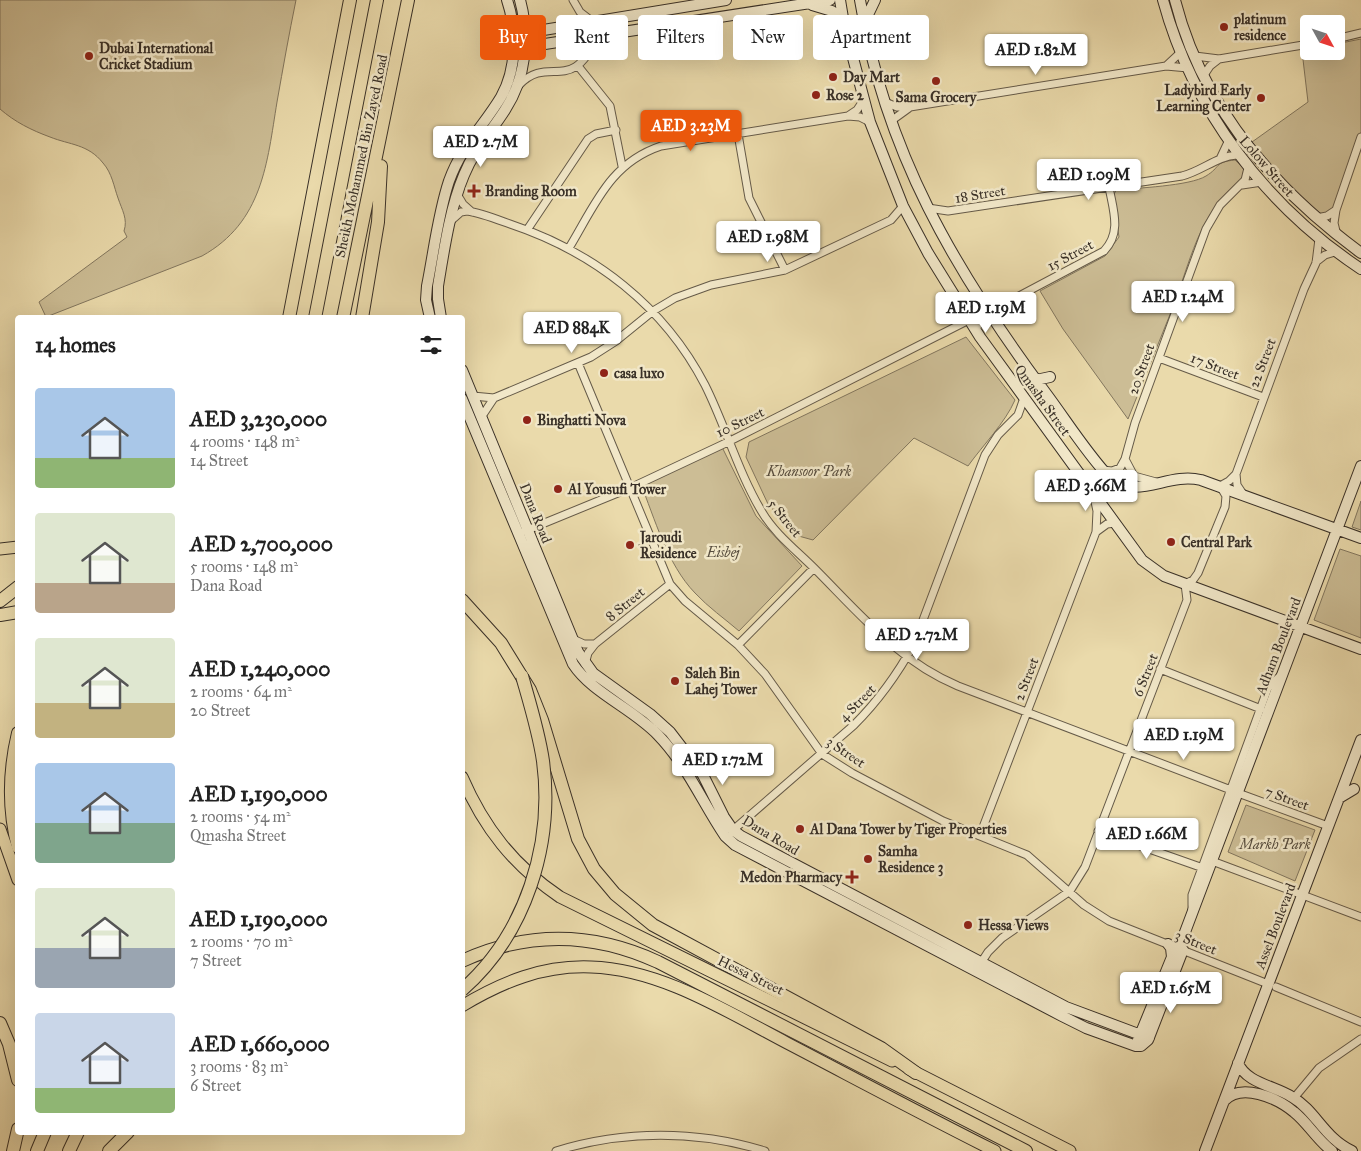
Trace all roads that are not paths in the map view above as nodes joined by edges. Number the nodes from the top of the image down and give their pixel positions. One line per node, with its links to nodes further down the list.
1 (350, 0): 84 (highway)
2 (377, 0): 85 (highway, Sheikh Mohammed Bin Zayed Road)
3 (408, 0): 51 (highway, Sheikh Mohammed Bin Zayed Road)
4 (507, 0): 18 (street)
5 (520, 0): 17 (street)
6 (574, 0): 19 (street)
7 (726, 0): 24 (street)
8 (792, 0): 16 (street)
9 (830, 0): 15 (street)
10 (840, 0): 21 (street, Qmasha Street)
11 (860, 0): 22 (street, Qmasha Street)
12 (875, 0): 23 (street)
13 (1163, 0): 31 (street, Lolow Street)
14 (1175, 0): 32 (street, Lolow Street)
15 (804, 4): 16 (street); 20 (street)
16 (779, 7): 27 (street)
17 (524, 14): 26 (street)
18 (510, 15)
19 (584, 15)
20 (836, 15)
21 (842, 15)
22 (863, 15)
23 (867, 15)
24 (628, 16)
25 (556, 28): 26 (street)
26 (548, 29)
27 (628, 30)
28 (1361, 33): 29 (street)
29 (1345, 37)
30 (1300, 46): 33 (street)
31 (1181, 52): 40 (street); 41 (street, Lolow Street)
32 (1196, 56): 33 (street); 42 (street, Lolow Street)
33 (1219, 59): 42 (street)
34 (511, 60): 88 (street)
35 (522, 60): 43 (street)
36 (583, 60): 39 (street)
37 (853, 60): 44 (street, Qmasha Street)
38 (874, 60): 45 (street, Qmasha Street)
39 (578, 66): 43 (street); 50 (street)
40 (1166, 66): 41 (street); 46 (street)
41 (1188, 68): 54 (street, Lolow Street)
42 (1204, 75): 68 (street, Lolow Street)
43 (517, 88): 62 (street)
44 (863, 101): 47 (street); 49 (street, Qmasha Street)
45 (885, 102): 46 (street); 48 (street, Qmasha Street)
46 (910, 107): 48 (street)
47 (848, 116): 49 (street); 52 (street)
48 (891, 121): 64 (street, Qmasha Street)
49 (870, 122): 63 (street, Qmasha Street)
50 (616, 130): 57 (street); 73 (street)
51 (383, 132): 86 (highway, Sheikh Mohammed Bin Zayed Road); 87 (highway)
52 (738, 134): 57 (street); 81 (street)
53 (1361, 137): 65 (street)
54 (1228, 142): 55 (street, Lolow Street); 56 (street)
55 (1237, 154): 56 (street, 18 Street); 58 (street, Lolow Street)
56 (1219, 159): 61 (street, 18 Street)
57 (622, 166): 76 (street)
58 (1248, 168): 59 (street, Lolow Street); 60 (street, 20 Street)
59 (1262, 182): 60 (street); 75 (street, Lolow Street)
60 (1241, 186): 91 (street, 20 Street)
61 (1109, 187): 66 (street, 18 Street); 83 (street, 15 Street)
62 (457, 194): 67 (street, 5 Street); 69 (street)
63 (903, 206): 70 (street); 71 (street, Qmasha Street)
64 (926, 208): 66 (street, 18 Street); 72 (street, Qmasha Street)
65 (1336, 210): 68 (street); 74 (street)
66 (948, 211): 72 (street, 18 Street)
67 (473, 212): 69 (street); 73 (street, 5 Street)
68 (1316, 218): 74 (street, Lolow Street)
69 (452, 220): 89 (street)
70 (891, 220): 71 (street); 81 (street)
71 (911, 222): 90 (street, Qmasha Street)
72 (936, 226): 83 (street, Qmasha Street)
73 (527, 230): 76 (street, 5 Street)
74 (1337, 235): 78 (street, Lolow Street)
75 (1319, 239): 77 (street, Lolow Street); 79 (street, 22 Street)
76 (569, 248): 82 (street, 5 Street)
77 (1335, 252): 79 (street); 80 (street, Lolow Street)
78 (1361, 253)
79 (1316, 263): 99 (street, 22 Street)
80 (1361, 268)
81 (784, 270): 82 (street)
82 (653, 311): 92 (street); 104 (street, 5 Street)
83 (987, 313): 90 (street); 95 (street, Qmasha Street)
84 (289, 315)
85 (316, 315)
86 (344, 315)
87 (362, 315)
88 (429, 315)
89 (441, 315)
90 (969, 320): 97 (street, Qmasha Street); 104 (street, 10 Street)
91 (1159, 358): 99 (street, 17 Street); 105 (street, 20 Street)
92 (578, 363): 98 (street); 111 (street, 3 Street)
93 (465, 377): 96 (street, Dana Road)
94 (1050, 378): 95 (street)
95 (1036, 380): 107 (street, Qmasha Street)
96 (473, 396): 98 (street); 101 (street, Dana Road)
97 (1024, 397): 102 (street, 4 Street); 103 (street, Qmasha Street)
98 (494, 398): 101 (street)
99 (1262, 398): 108 (street, 22 Street)
100 (465, 406): 118 (street, Dana Road)
101 (482, 416): 115 (street, Dana Road)
102 (1018, 416): 103 (street); 137 (street, 4 Street)
103 (1038, 416): 112 (street, Qmasha Street)
104 (728, 442): 111 (street, 10 Street); 122 (street, 5 Street)
105 (1125, 459): 107 (street); 109 (street)
106 (1361, 466): 116 (street, Adham Boulevard)
107 (1103, 470): 109 (street, Qmasha Street)
108 (1236, 474): 110 (street); 113 (street)
109 (1158, 482): 110 (street, Qmasha Street)
110 (1220, 486): 113 (street, Qmasha Street); 124 (street)
111 (630, 488): 115 (street, 10 Street); 123 (street, 3 Street)
112 (1092, 490): 114 (street, Qmasha Street); 117 (street, 2 Street)
113 (1243, 494): 116 (street, Qmasha Street)
114 (1116, 523): 117 (street); 124 (street, Qmasha Street)
115 (529, 530): 118 (street, 10 Street); 133 (street, Dana Road)
116 (1338, 530): 119 (street, Qmasha Street); 132 (street, Adham Boulevard)
117 (1096, 532): 143 (street, 2 Street)
118 (517, 534): 158 (street, Dana Road)
119 (1361, 538)
120 (15, 547): 121 (main road)
121 (0, 549)
122 (814, 568): 135 (street); 137 (street, 5 Street)
123 (670, 584): 134 (street, 8 Street); 135 (street, 3 Street)
124 (1185, 584): 126 (street, Qmasha Street); 127 (street, 6 Street)
125 (15, 589): 128 (highway)
126 (1200, 590): 127 (street); 132 (street, Qmasha Street)
127 (1187, 600): 139 (street, 6 Street)
128 (0, 601)
129 (465, 603): 141 (highway)
130 (15, 612): 131 (highway)
131 (0, 615)
132 (1300, 626): 136 (street, Qmasha Street); 140 (street, Adham Boulevard)
133 (573, 639): 134 (street); 138 (street, Dana Road)
134 (595, 644): 138 (street, 8 Street)
135 (738, 645): 147 (street, 3 Street)
136 (1361, 649)
137 (907, 658): 143 (street, 5 Street); 147 (street, 4 Street)
138 (585, 664): 158 (street, Dana Road)
139 (1160, 669): 142 (street); 146 (street, 6 Street)
140 (1282, 674): 142 (street); 145 (street, Adham Boulevard)
141 (522, 676): 174 (highway, bridge); 182 (highway, bridge)
142 (1261, 709): 149 (street)
143 (1027, 712): 146 (street, 5 Street); 161 (street, 2 Street)
144 (1361, 740): 153 (street, Assel Boulevard)
145 (1254, 750): 149 (street); 152 (street, Adham Boulevard)
146 (1128, 751): 152 (street, 7 Street); 157 (street, 6 Street)
147 (822, 754): 158 (street, 4 Street); 161 (street, 3 Street)
148 (15, 756): 160 (highway)
149 (1243, 758): 152 (street)
150 (465, 783): 182 (main road, Hessa Street)
151 (1354, 789): 153 (street)
152 (1235, 792): 154 (street); 155 (street, 7 Street); 159 (street, Adham Boulevard)
153 (1339, 798): 155 (street, Assel Boulevard)
154 (1222, 817): 159 (street); 163 (street)
155 (1328, 826): 166 (street, Assel Boulevard)
156 (0, 828): 164 (main road)
157 (1098, 831): 163 (street); 165 (street, 6 Street)
158 (729, 833): 172 (street, Dana Road)
159 (1223, 833): 162 (street, Adham Boulevard)
160 (15, 834)
161 (980, 835): 165 (street, 3 Street)
162 (1212, 861): 166 (street); 167 (street, Adham Boulevard)
163 (1203, 868): 167 (street)
164 (15, 871)
165 (1070, 891): 169 (street, 3 Street); 172 (street, 6 Street)
166 (1302, 895): 168 (street); 173 (street, Assel Boulevard)
167 (1194, 915): 170 (street, Adham Boulevard)
168 (1361, 917)
169 (1168, 944): 170 (street, 3 Street); 178 (street)
170 (1181, 949): 173 (street, 3 Street); 178 (street, Adham Boulevard)
171 (465, 960): 196 (highway)
172 (978, 968): 178 (street, Dana Road); 178 (street, Dana Road)
173 (1272, 985): 176 (street, 3 Street); 180 (street, Assel Boulevard)
174 (465, 987)
175 (465, 1004): 195 (main road)
176 (1361, 1022)
177 (0, 1023): 181 (highway)
178 (1144, 1036)
179 (1361, 1039): 183 (street)
180 (1238, 1063): 183 (street); 184 (street, Assel Boulevard)
181 (15, 1068)
182 (916, 1073): 197 (main road, Hessa Street)
183 (1294, 1098): 200 (street)
184 (1223, 1102): 198 (street, Assel Boulevard); 199 (street)
185 (17, 1135): 189 (highway)
186 (45, 1135): 190 (highway)
187 (77, 1135): 191 (highway)
188 (125, 1135): 192 (highway)
189 (13, 1151)
190 (37, 1151)
191 (69, 1151)
192 (109, 1151)
193 (556, 1151): 194 (street)
194 (765, 1151)
195 (995, 1151)
196 (1026, 1151)
197 (1070, 1151)
198 (1205, 1151)
199 (1332, 1151)
200 (1352, 1151)

